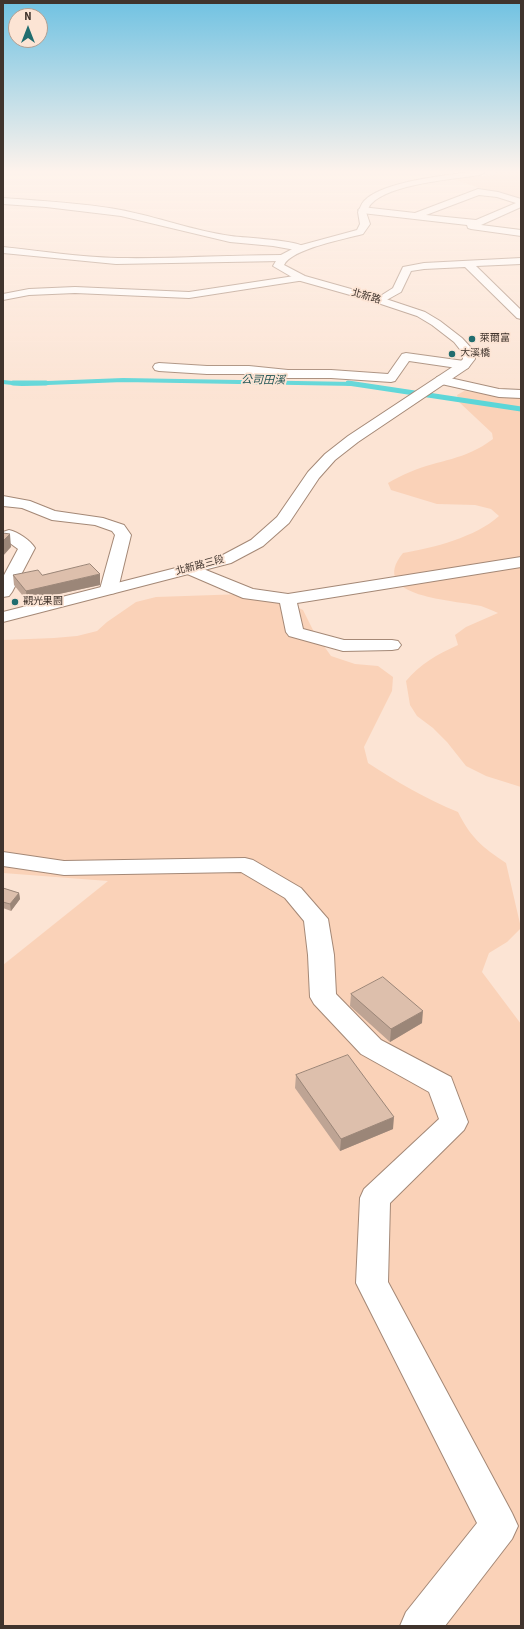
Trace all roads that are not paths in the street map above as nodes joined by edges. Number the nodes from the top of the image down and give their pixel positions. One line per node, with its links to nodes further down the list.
1 (296, 247): 3 (street)
2 (305, 247): 3 (street)
3 (301, 248): 5 (street)
4 (3, 250): 5 (street)
5 (282, 258): 8 (street, 北新路)
6 (521, 261): 7 (street)
7 (468, 264): 10 (street); 11 (street)
8 (301, 278): 9 (street); 10 (street, 北新路)
9 (3, 297)
10 (379, 300): 13 (street, 北新路)
11 (515, 306): 12 (street)
12 (521, 316)
13 (464, 365): 14 (street); 15 (street)
14 (159, 367)
15 (437, 384): 16 (street); 20 (street, 北新路三段)
16 (521, 394)
17 (3, 501): 21 (street)
18 (9, 535): 22 (street)
19 (521, 562): 23 (street)
20 (191, 569): 21 (street, 北新路三段); 23 (street)
21 (109, 589): 24 (street, 北新路三段)
22 (3, 592)
23 (288, 599): 25 (street)
24 (3, 617)
25 (392, 645)
26 (3, 859): 27 (street)
27 (420, 1626)

